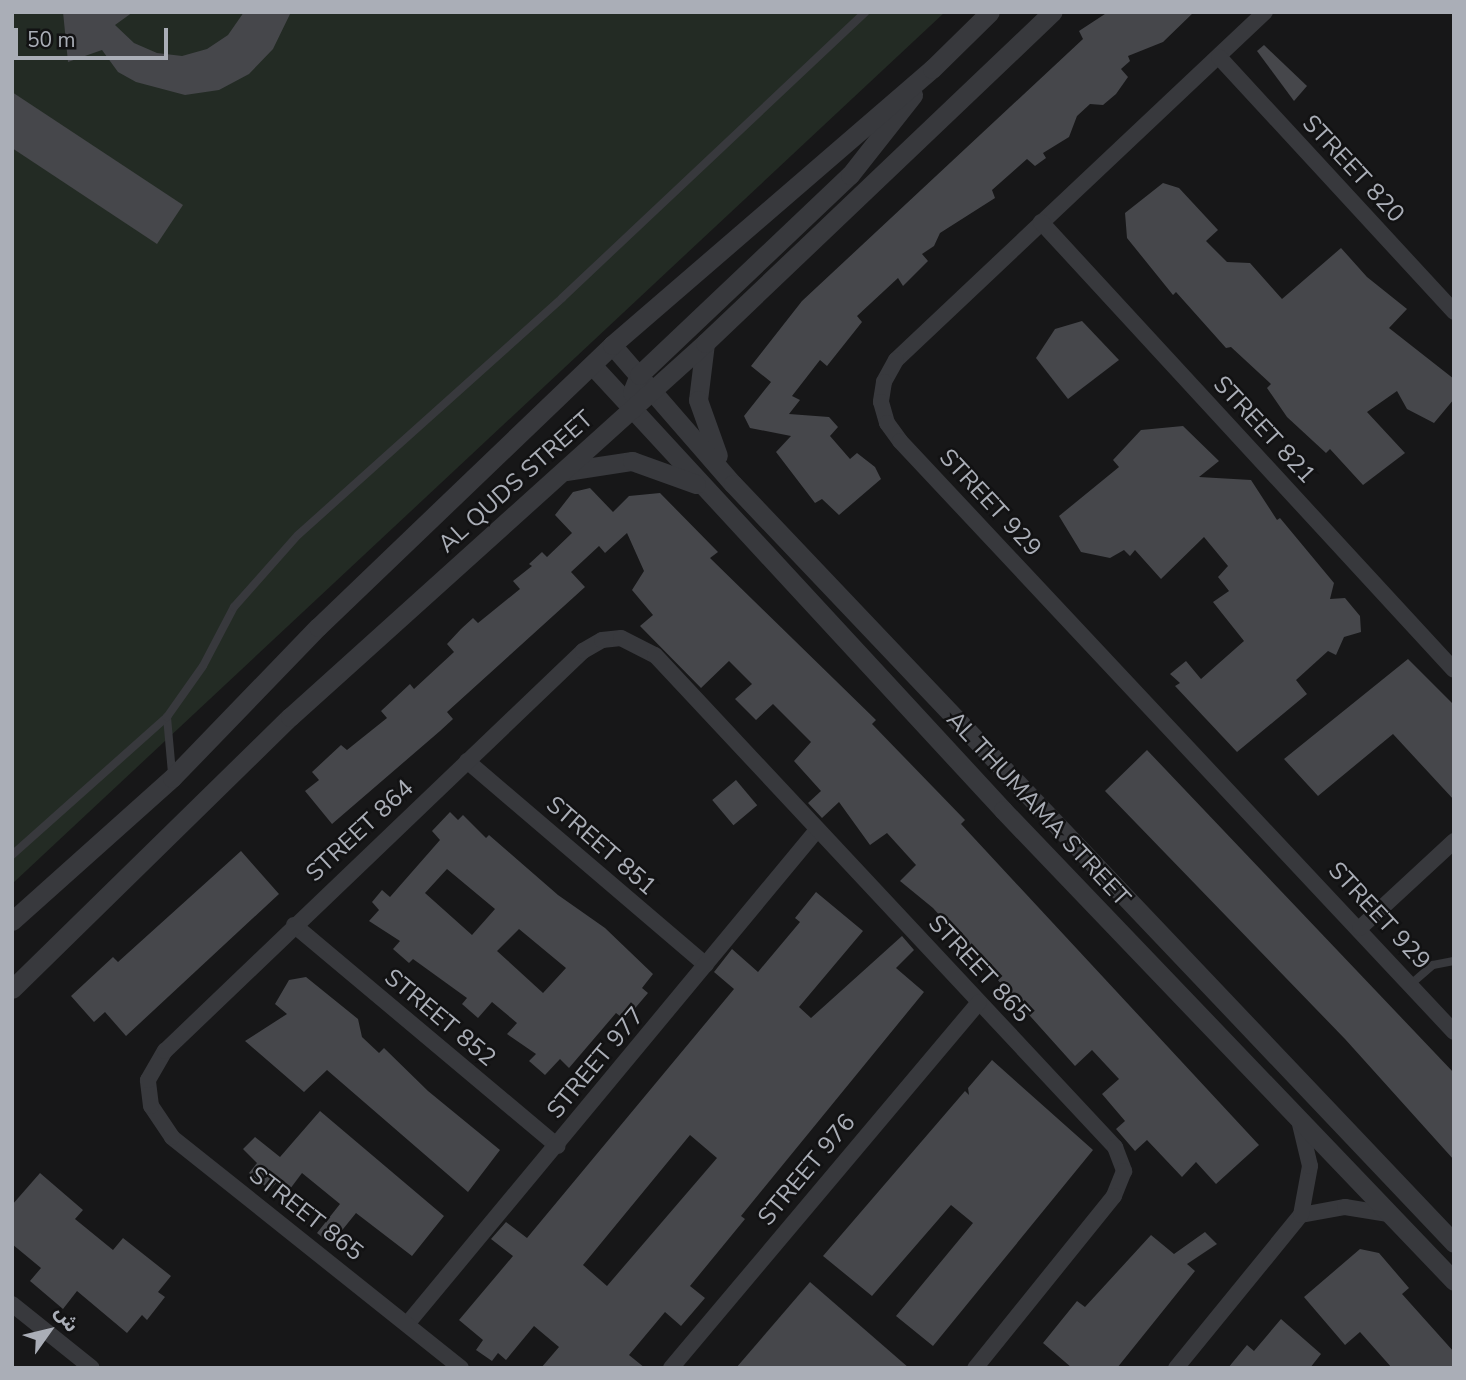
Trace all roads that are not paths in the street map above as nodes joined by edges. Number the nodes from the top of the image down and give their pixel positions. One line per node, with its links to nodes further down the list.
1 (865, 12): 20 (lane)
2 (990, 12): 6 (street, AL QUDS STREET)
3 (1052, 12): 9 (street, AL QUDS STREET)
4 (1265, 12): 5 (street, STREET 929)
5 (1219, 57): 7 (street, STREET 929); 8 (street, STREET 820)
6 (932, 69): 10 (street, AL QUDS STREET); 12 (street)
7 (1041, 222): 19 (street, STREET 821); 28 (street, STREET 929)
8 (1454, 312)
9 (705, 343): 13 (street, AL QUDS STREET); 16 (street)
10 (612, 345): 11 (street, AL QUDS STREET); 12 (street, AL THUMAMA STREET)
11 (592, 366): 14 (street, AL THUMAMA STREET); 22 (street, AL QUDS STREET)
12 (639, 375): 13 (street, AL THUMAMA STREET); 14 (street)
13 (653, 391): 14 (street, AL QUDS STREET); 16 (street, AL THUMAMA STREET)
14 (632, 409): 15 (street, AL QUDS STREET); 17 (street, AL THUMAMA STREET)
15 (565, 472): 17 (street); 32 (street, AL QUDS STREET)
16 (733, 484): 40 (street, AL THUMAMA STREET)
17 (709, 492): 36 (street, AL THUMAMA STREET)
18 (621, 638): 21 (street, STREET 864); 23 (street, STREET 865)
19 (1454, 670)
20 (167, 717): 22 (lane); 25 (lane)
21 (467, 761): 27 (street, STREET 864); 30 (street, STREET 851)
22 (172, 778): 26 (street, AL QUDS STREET)
23 (817, 830): 30 (street, STREET 977); 33 (street, STREET 865)
24 (1454, 841): 28 (street)
25 (12, 855)
26 (12, 920)
27 (294, 925): 35 (street, STREET 864); 37 (street, STREET 852)
28 (1360, 928): 31 (street, STREET 929)
29 (1454, 961): 31 (lane)
30 (706, 965): 37 (street, STREET 977)
31 (1411, 984): 34 (street, STREET 929)
32 (12, 989)
33 (979, 1002): 44 (street, STREET 865); 47 (street, STREET 976)
34 (1454, 1032)
35 (148, 1080): 43 (street, STREET 865)
36 (1298, 1118): 38 (street, AL THUMAMA STREET); 39 (street)
37 (557, 1146): 43 (street, STREET 977)
38 (1388, 1214): 39 (street); 41 (street, AL THUMAMA STREET)
39 (1301, 1215): 48 (street)
40 (1454, 1243)
41 (1454, 1281)
42 (12, 1304): 45 (street)
43 (408, 1323): 46 (street, STREET 865)
44 (979, 1366)
45 (92, 1368)
46 (461, 1368)
47 (671, 1368)
48 (1176, 1368)

